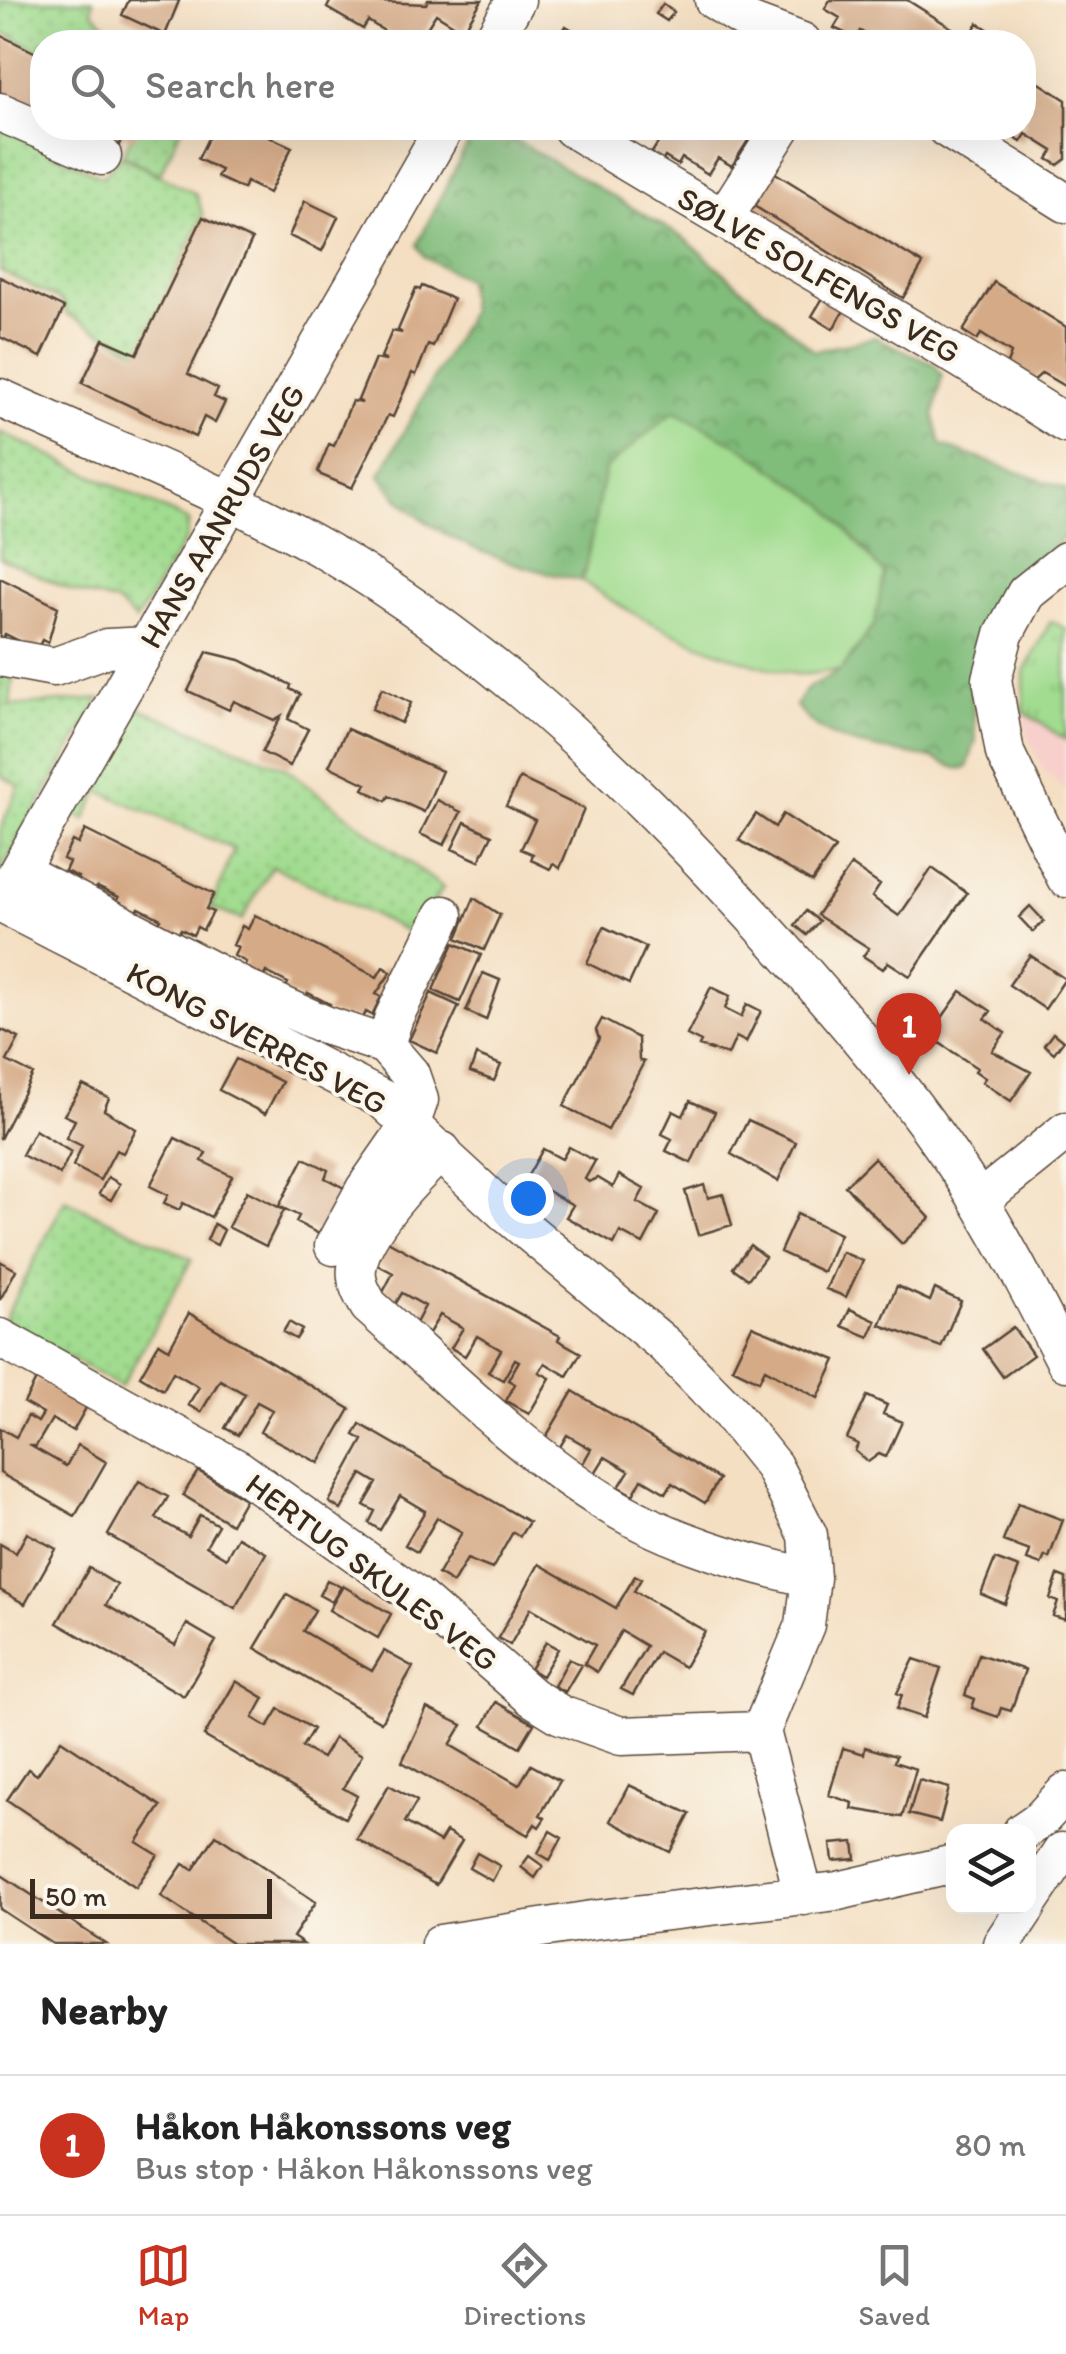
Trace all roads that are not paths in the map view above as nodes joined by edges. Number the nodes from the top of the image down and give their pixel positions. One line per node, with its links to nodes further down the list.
1 (516, 0): 3 (street)
2 (714, 0): 4 (street)
3 (499, 30)
4 (770, 30)
5 (0, 112): 6 (street)
6 (30, 125)
7 (65, 140): 12 (street)
8 (437, 140): 17 (street, HANS AANRUDS VEG)
9 (591, 140): 14 (street, SØLVE SOLFENGS VEG)
10 (773, 140): 14 (street)
11 (965, 140): 13 (street)
12 (102, 156)
13 (1066, 203)
14 (725, 216): 16 (street, SØLVE SOLFENGS VEG)
15 (0, 398): 17 (street)
16 (1066, 424)
17 (232, 503): 19 (street, HANS AANRUDS VEG); 30 (street)
18 (1066, 561): 21 (street)
19 (148, 646): 20 (street); 22 (street, HANS AANRUDS VEG)
20 (0, 657)
21 (1057, 838): 23 (street)
22 (19, 871): 24 (street, HANS AANRUDS VEG); 26 (street)
23 (1066, 878)
24 (0, 904): 27 (street, KONG SVERRES VEG)
25 (444, 916): 26 (street)
26 (386, 1045): 27 (street)
27 (411, 1123): 29 (street, KONG SVERRES VEG); 31 (street)
28 (1066, 1131): 30 (street)
29 (442, 1151): 34 (street, KONG SVERRES VEG); 34 (street)
30 (979, 1202): 33 (street)
31 (334, 1246)
32 (0, 1338): 35 (street, HERTUG SKULES VEG)
33 (1066, 1362)
34 (811, 1578): 35 (street, KONG SVERRES VEG)
35 (760, 1730): 40 (street)
36 (1043, 1814): 37 (street)
37 (1064, 1853): 39 (street)
38 (946, 1866): 40 (street)
39 (1036, 1893)
40 (804, 1896): 42 (street)
41 (1022, 1914): 43 (street)
42 (440, 1944)
43 (1002, 1944)

